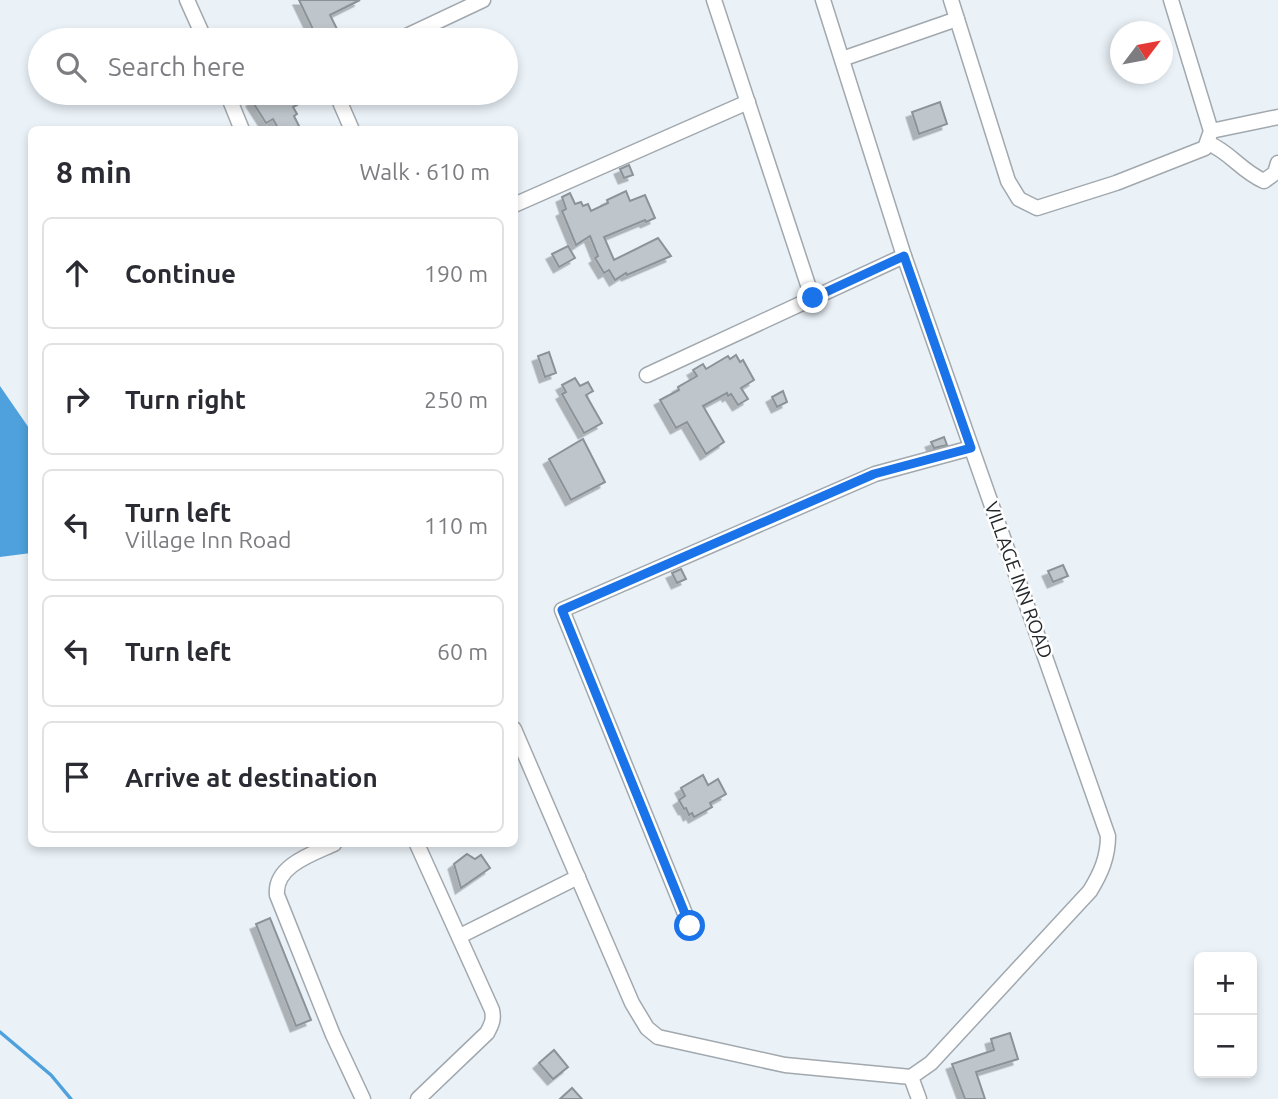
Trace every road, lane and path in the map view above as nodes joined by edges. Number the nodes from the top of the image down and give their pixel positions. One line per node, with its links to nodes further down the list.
1 (187, 0): 8 (street)
2 (483, 0): 9 (street)
3 (714, 0): 11 (street)
4 (823, 0): 10 (street, VILLAGE INN ROAD)
5 (951, 0): 7 (street)
6 (1173, 2): 17 (street)
7 (957, 19): 10 (street); 17 (street)
8 (200, 28)
9 (424, 28)
10 (842, 59): 20 (street, VILLAGE INN ROAD)
11 (748, 102): 19 (street); 21 (street)
12 (232, 105): 15 (street)
13 (341, 105): 16 (street)
14 (1278, 117): 17 (street)
15 (240, 126)
16 (350, 126)
17 (1210, 137): 18 (street)
18 (1278, 163)
19 (518, 203)
20 (904, 256): 21 (street); 23 (street, VILLAGE INN ROAD)
21 (813, 298): 22 (street)
22 (647, 375)
23 (971, 448): 28 (street); 30 (street, VILLAGE INN ROAD)
24 (518, 738): 27 (street)
25 (328, 847): 31 (street)
26 (418, 847): 29 (street)
27 (578, 877): 29 (street); 30 (street)
28 (690, 926)
29 (460, 936): 32 (street)
30 (911, 1077): 33 (street)
31 (363, 1099)
32 (418, 1099)
33 (919, 1099)

